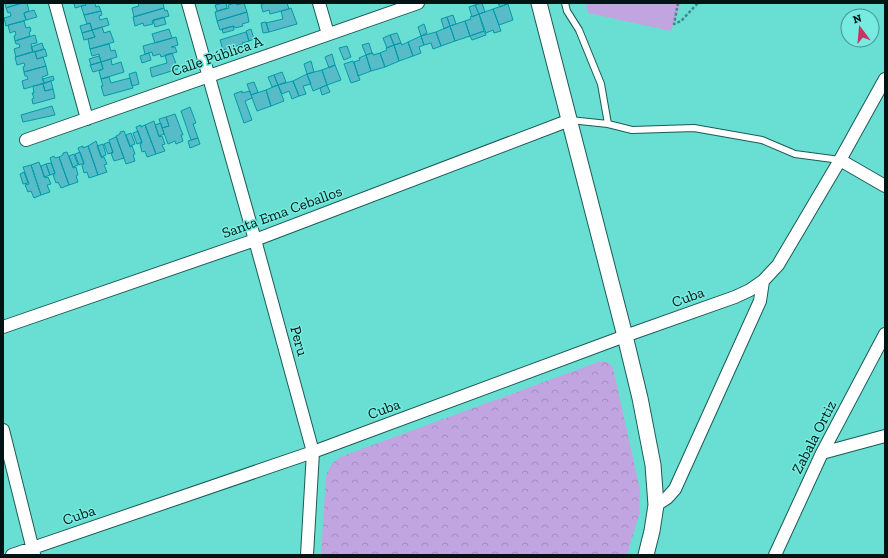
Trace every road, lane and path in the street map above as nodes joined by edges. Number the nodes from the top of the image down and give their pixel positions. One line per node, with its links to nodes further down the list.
1 (55, 3): 12 (street)
2 (188, 3): 10 (street, Peru)
3 (319, 3): 9 (street)
4 (418, 3): 9 (street, Calle Pública A)
5 (539, 3): 13 (street)
6 (565, 3): 14 (lane)
7 (678, 3): 8 (path)
8 (698, 3)
9 (328, 34): 10 (street, Calle Pública A)
10 (208, 76): 12 (street, Calle Pública A); 18 (street, Peru)
11 (885, 79): 16 (street, Cuba)
12 (87, 119): 15 (street, Calle Pública A)
13 (570, 120): 14 (lane); 18 (street, Santa Ema Ceballos); 22 (street)
14 (608, 124): 16 (lane)
15 (26, 140)
16 (840, 160): 17 (street); 19 (street, Cuba)
17 (885, 186)
18 (255, 240): 20 (street, Santa Ema Ceballos); 25 (street, Peru)
19 (763, 281): 22 (street, Cuba); 27 (street)
20 (3, 328)
21 (885, 334): 26 (street, Zabala Ortiz)
22 (625, 336): 25 (street, Cuba); 27 (street)
23 (3, 430): 28 (street)
24 (885, 436): 26 (street)
25 (313, 452): 28 (street, Cuba); 30 (street, Peru)
26 (822, 453): 32 (street, Zabala Ortiz)
27 (656, 505): 31 (street)
28 (34, 551): 29 (street, Cuba)
29 (12, 555)
30 (307, 555)
31 (646, 555)
32 (775, 555)

